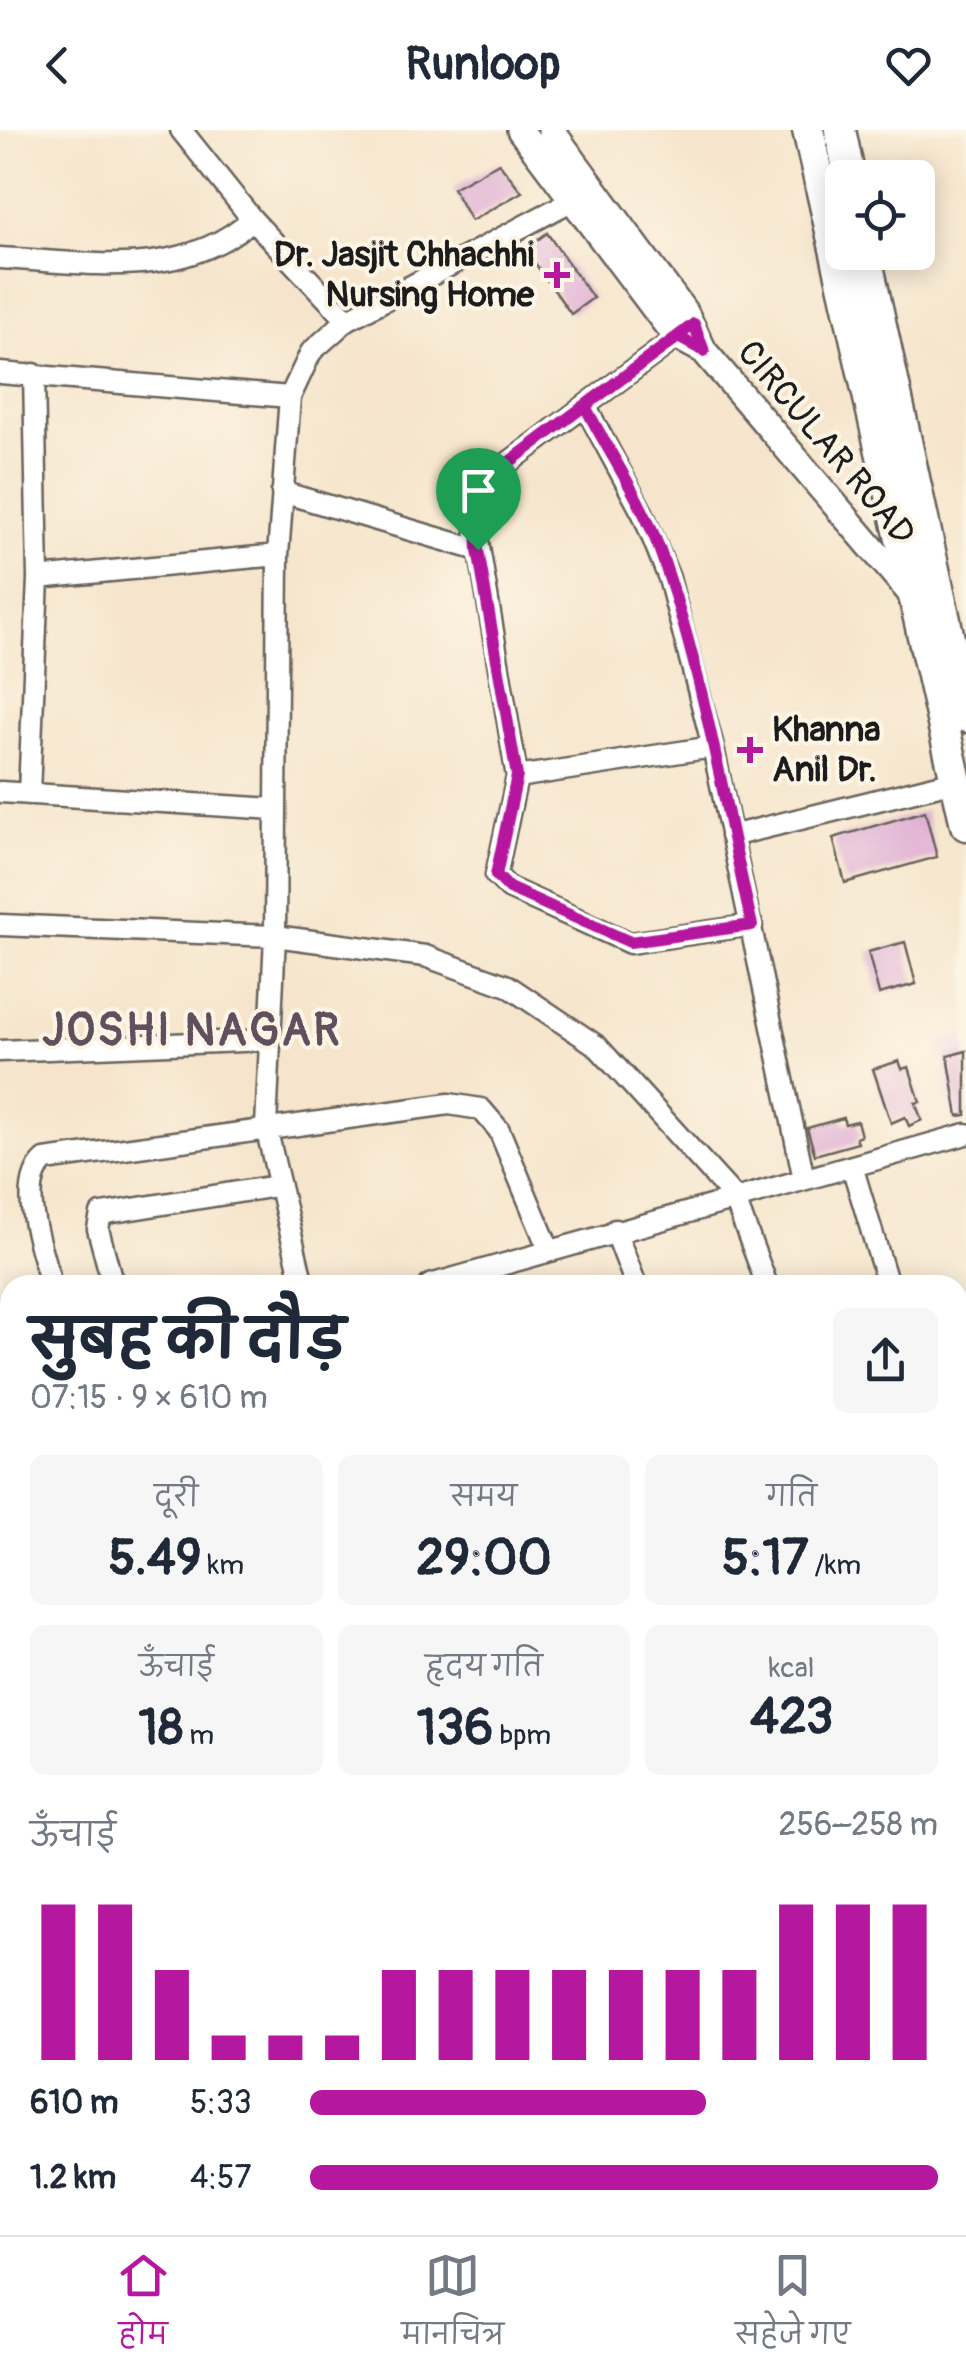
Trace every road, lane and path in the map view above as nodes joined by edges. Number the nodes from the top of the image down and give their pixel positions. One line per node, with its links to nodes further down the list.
1 (181, 130): 8 (street)
2 (520, 130): 7 (street, CIRCULAR ROAD)
3 (551, 130): 7 (street, CIRCULAR ROAD)
4 (808, 130): 21 (main road)
5 (840, 130): 6 (main road)
6 (846, 160)
7 (585, 194): 11 (street); 12 (street, CIRCULAR ROAD)
8 (252, 219): 9 (street); 11 (street)
9 (0, 258)
10 (869, 270): 22 (main road)
11 (347, 320): 15 (street)
12 (686, 331): 16 (street); 21 (street, CIRCULAR ROAD)
13 (0, 374): 14 (street)
14 (34, 374): 15 (street); 20 (street)
15 (290, 397): 17 (street)
16 (585, 406): 18 (street); 25 (street)
17 (282, 492): 18 (street); 19 (street)
18 (478, 550): 26 (street)
19 (278, 555): 20 (street); 30 (street)
20 (38, 578): 29 (street)
21 (911, 598): 22 (street, CIRCULAR ROAD); 27 (main road)
22 (941, 616): 23 (main road)
23 (961, 679): 24 (main road)
24 (966, 717)
25 (713, 747): 26 (street); 32 (street)
26 (517, 776): 34 (street)
27 (955, 780): 31 (main road); 32 (street)
28 (0, 792): 29 (street)
29 (29, 794): 30 (street)
30 (274, 810): 35 (street)
31 (966, 825)
32 (731, 836): 34 (street)
33 (0, 925): 35 (street)
34 (752, 925): 41 (street)
35 (276, 936): 36 (street); 43 (street)
36 (268, 1040): 37 (street); 38 (street)
37 (0, 1051)
38 (266, 1126): 42 (street); 45 (street); 46 (street)
39 (966, 1134): 40 (street)
40 (852, 1166): 41 (street); 52 (street)
41 (804, 1178): 43 (street)
42 (276, 1186): 47 (street); 48 (street)
43 (734, 1197): 44 (street); 51 (street)
44 (615, 1230): 45 (street); 50 (street)
45 (549, 1250): 49 (street)
46 (49, 1275)
47 (110, 1275)
48 (299, 1275)
49 (464, 1275)
50 (632, 1275)
51 (763, 1275)
52 (885, 1275)

